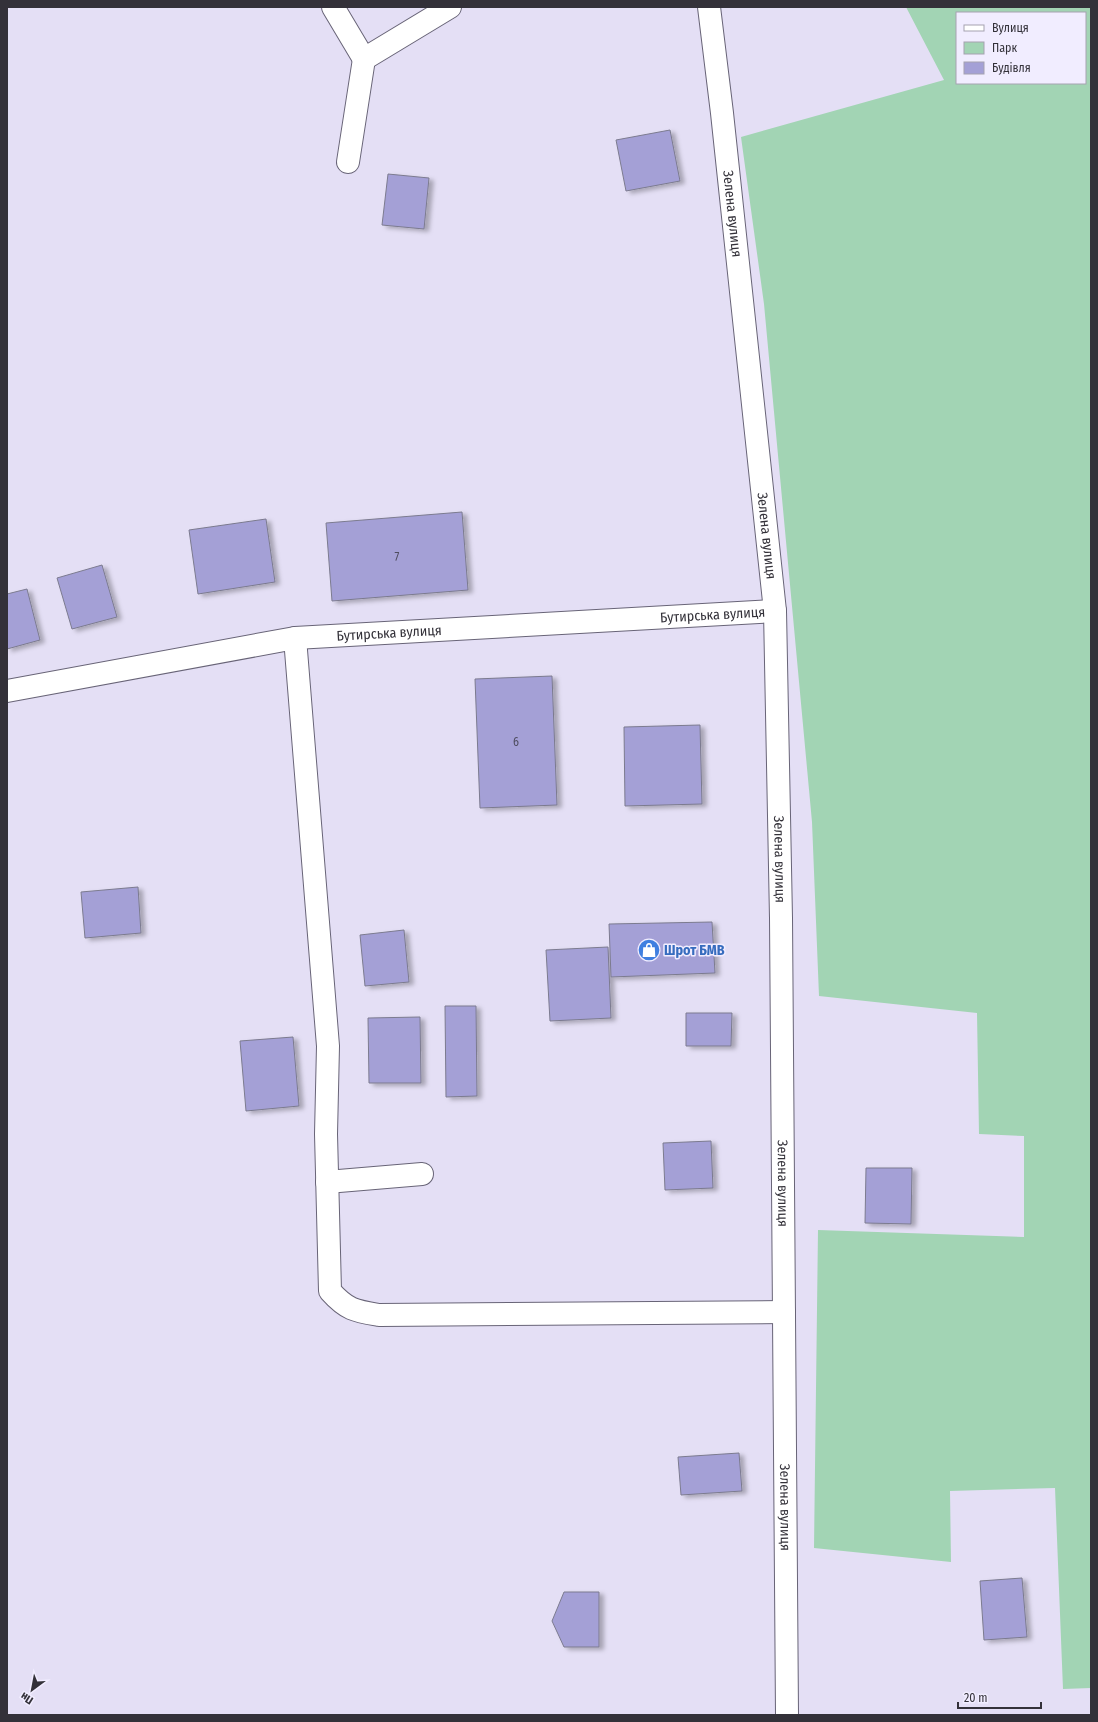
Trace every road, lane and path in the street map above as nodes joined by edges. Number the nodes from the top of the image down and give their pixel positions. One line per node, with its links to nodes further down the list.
1 (333, 7): 4 (street)
2 (450, 7): 4 (street)
3 (709, 7): 6 (street, Зелена вулиця)
4 (364, 58): 5 (street)
5 (348, 162)
6 (775, 611): 7 (street, Бутирська вулиця); 11 (street, Зелена вулиця)
7 (295, 638): 8 (street, Бутирська вулиця); 10 (street)
8 (7, 691)
9 (422, 1174): 10 (street)
10 (327, 1182): 11 (street)
11 (784, 1312): 12 (street, Зелена вулиця)
12 (787, 1715)

